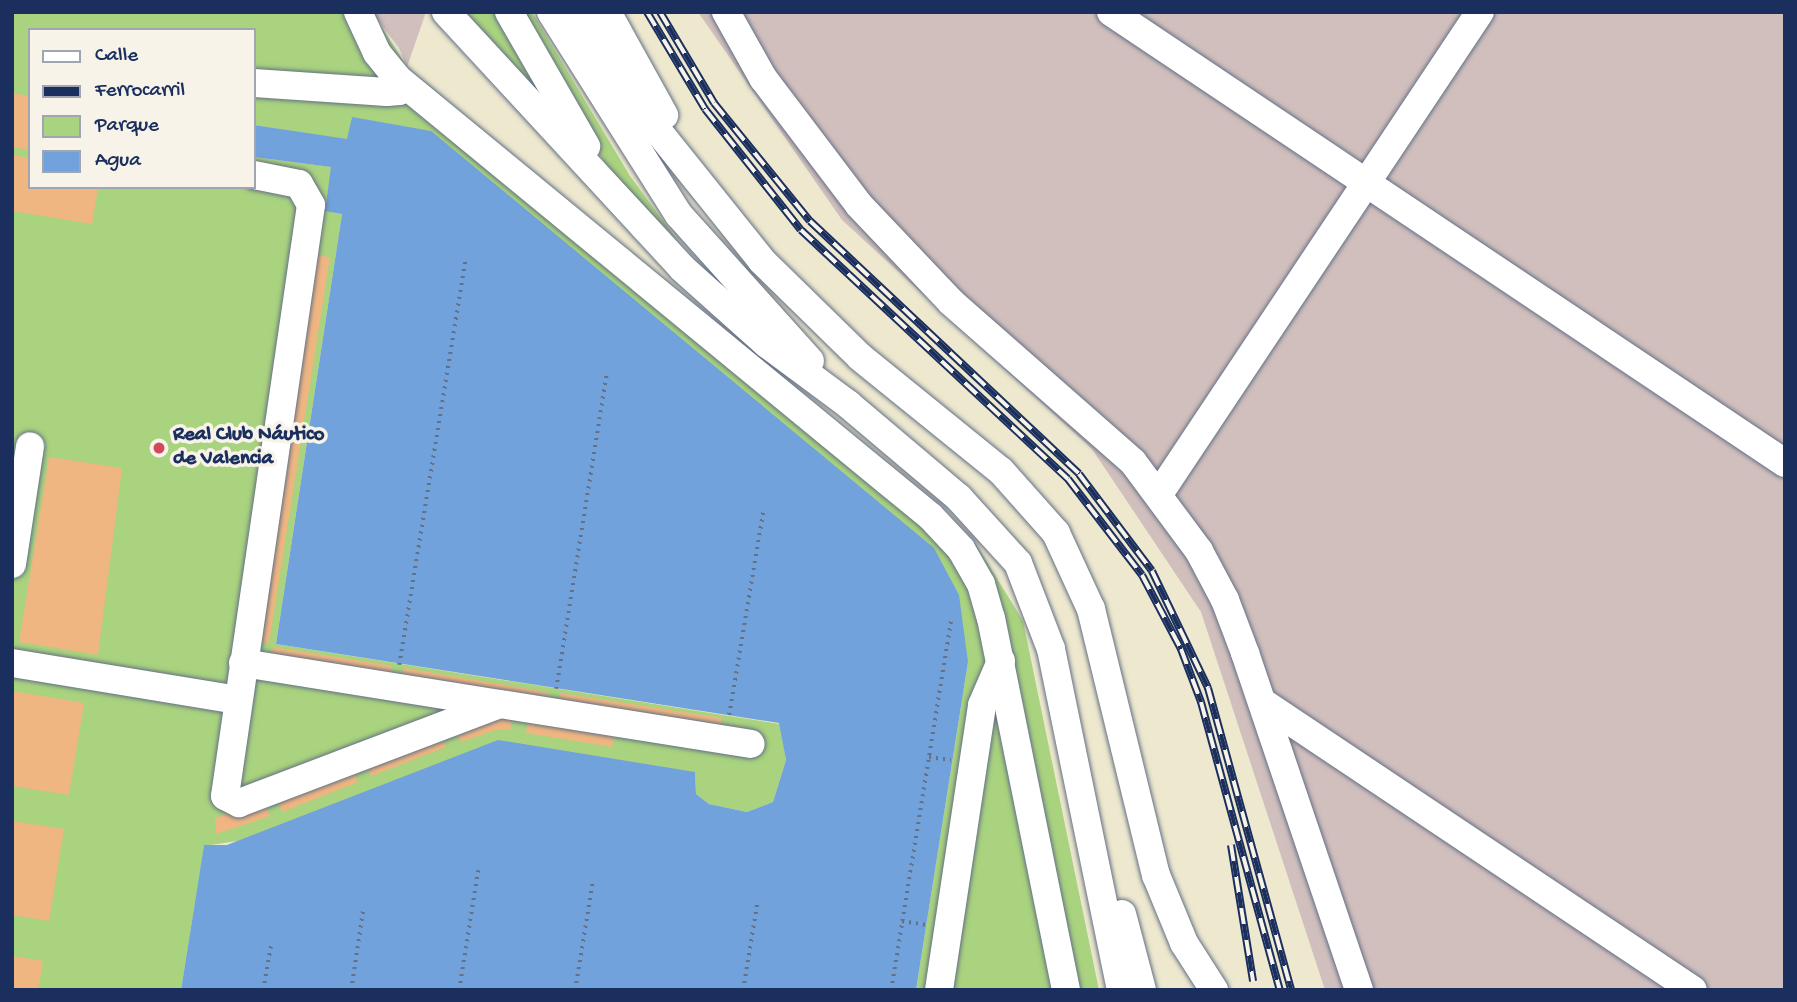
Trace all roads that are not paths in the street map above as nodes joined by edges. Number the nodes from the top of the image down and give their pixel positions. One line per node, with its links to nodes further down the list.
1 (358, 12): 11 (street)
2 (446, 12): 14 (street)
3 (509, 12): 14 (street)
4 (551, 12): 16 (street)
5 (582, 12): 15 (street)
6 (607, 12): 15 (street)
7 (726, 12): 19 (street)
8 (1111, 12): 13 (street)
9 (1480, 12): 13 (street)
10 (256, 83): 11 (street)
11 (405, 85): 21 (street)
12 (256, 175): 23 (street)
13 (1366, 183): 18 (street); 19 (street)
14 (615, 195): 16 (street)
15 (713, 199): 35 (street)
16 (849, 405): 30 (street)
17 (30, 446): 20 (street)
18 (1785, 463)
19 (1159, 494): 26 (street)
20 (12, 564)
21 (1001, 661): 31 (street); 32 (street)
22 (12, 663): 25 (street)
23 (243, 663): 24 (street); 25 (street)
24 (422, 691): 27 (street); 28 (street)
25 (237, 700): 28 (street)
26 (1262, 702): 36 (street); 37 (street)
27 (499, 704): 28 (street); 29 (street)
28 (422, 733)
29 (751, 744)
30 (1078, 767): 33 (street); 34 (street)
31 (939, 990)
32 (1066, 990)
33 (1121, 990)
34 (1142, 990)
35 (1214, 990)
36 (1359, 990)
37 (1693, 990)

